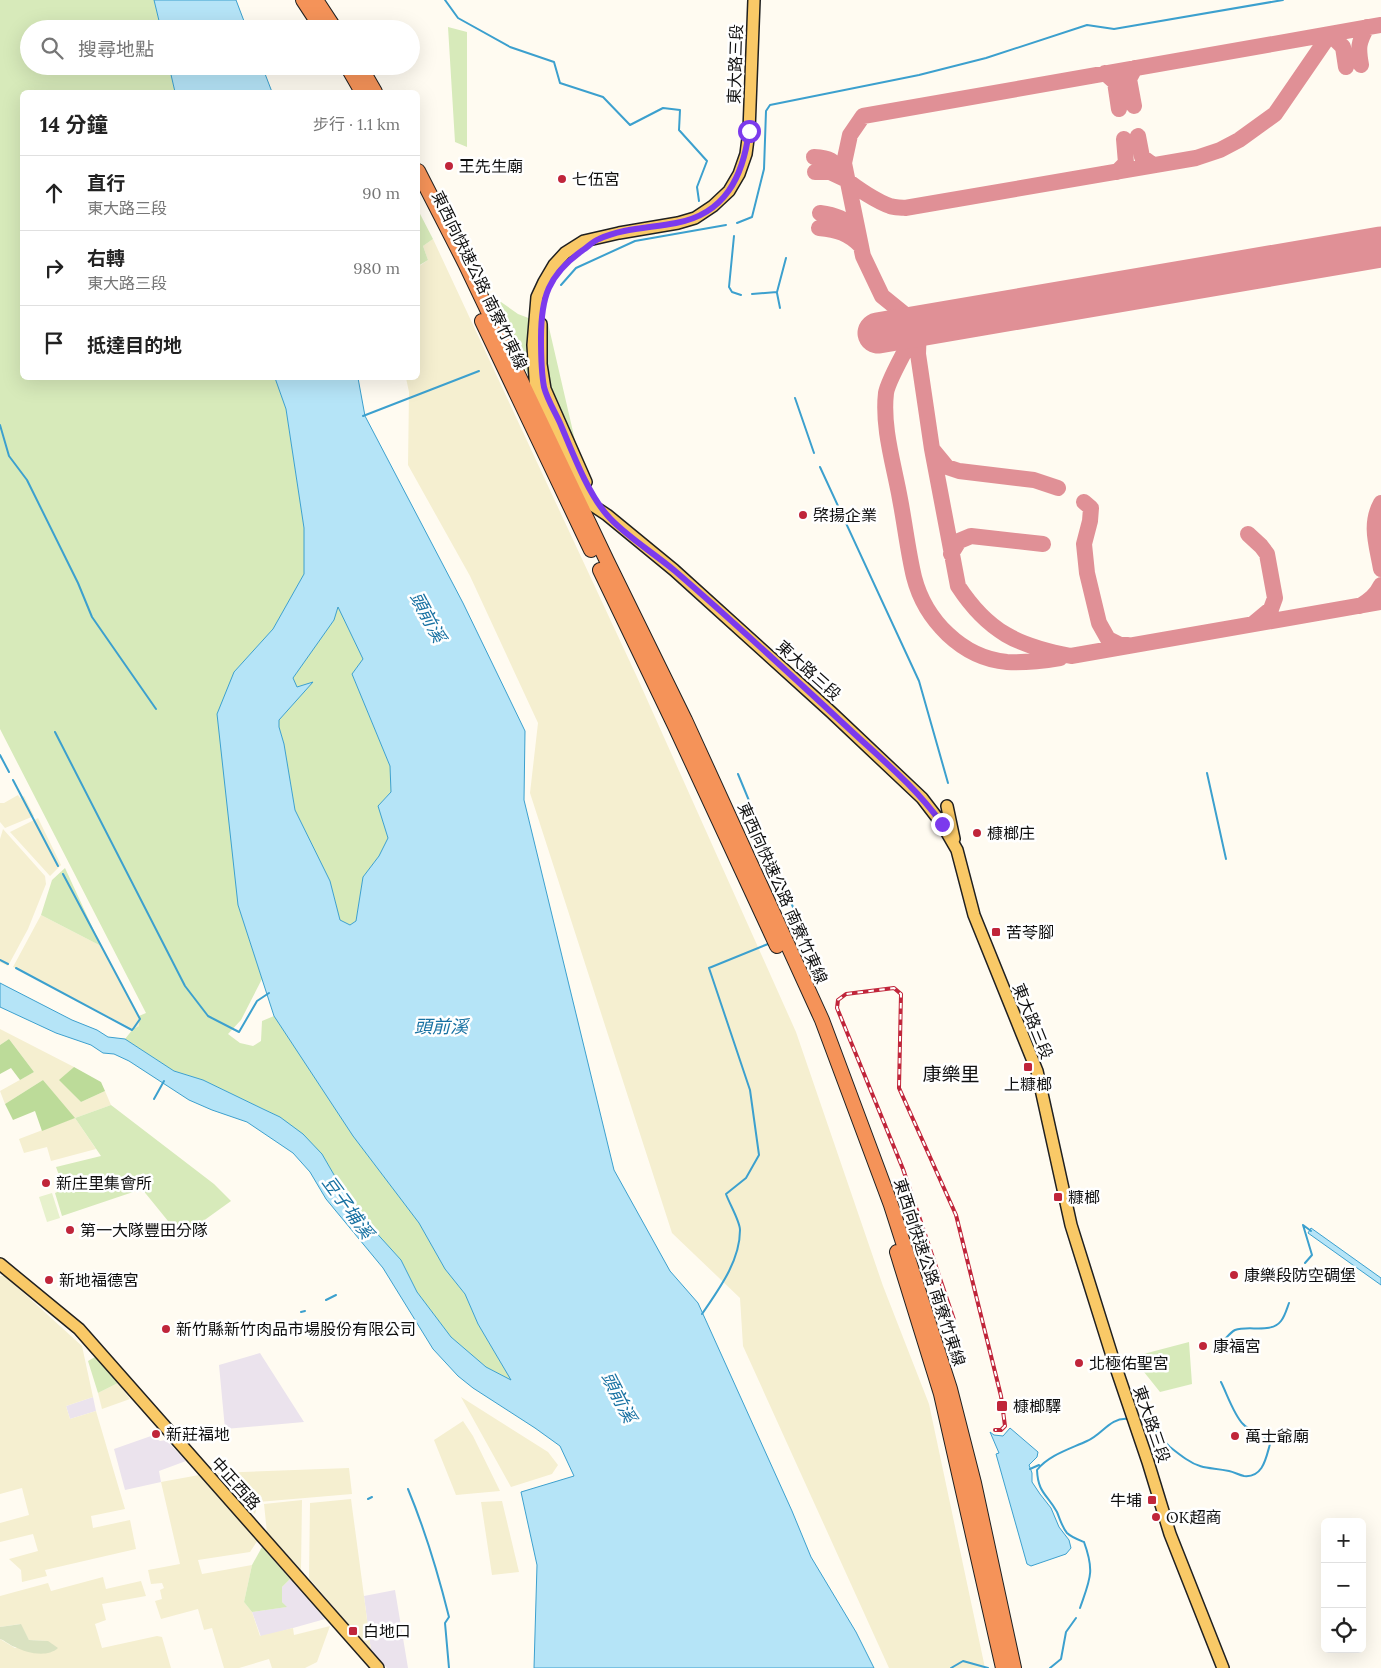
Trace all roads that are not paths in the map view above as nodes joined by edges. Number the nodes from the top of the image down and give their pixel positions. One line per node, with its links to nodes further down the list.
1 (303, 0): 4 (highway)
2 (316, 0): 5 (highway)
3 (754, 0): 14 (main road, 東大路三段)
4 (316, 20)
5 (330, 20)
6 (352, 75): 8 (highway)
7 (365, 75): 9 (highway)
8 (361, 90)
9 (374, 90)
10 (420, 175): 12 (highway, 東西向快速公路 南寮竹東線)
11 (420, 194): 12 (highway, 東西向快速公路 南寮竹東線)
12 (461, 265): 17 (highway, 東西向快速公路 南寮竹東線); 18 (highway, 東西向快速公路 南寮竹東線)
13 (947, 806): 14 (main road)
14 (957, 850): 19 (main road, 東大路三段)
15 (0, 1264): 16 (main road, 中正西路)
16 (378, 1668)
17 (1002, 1668)
18 (1014, 1668)
19 (1223, 1668)

